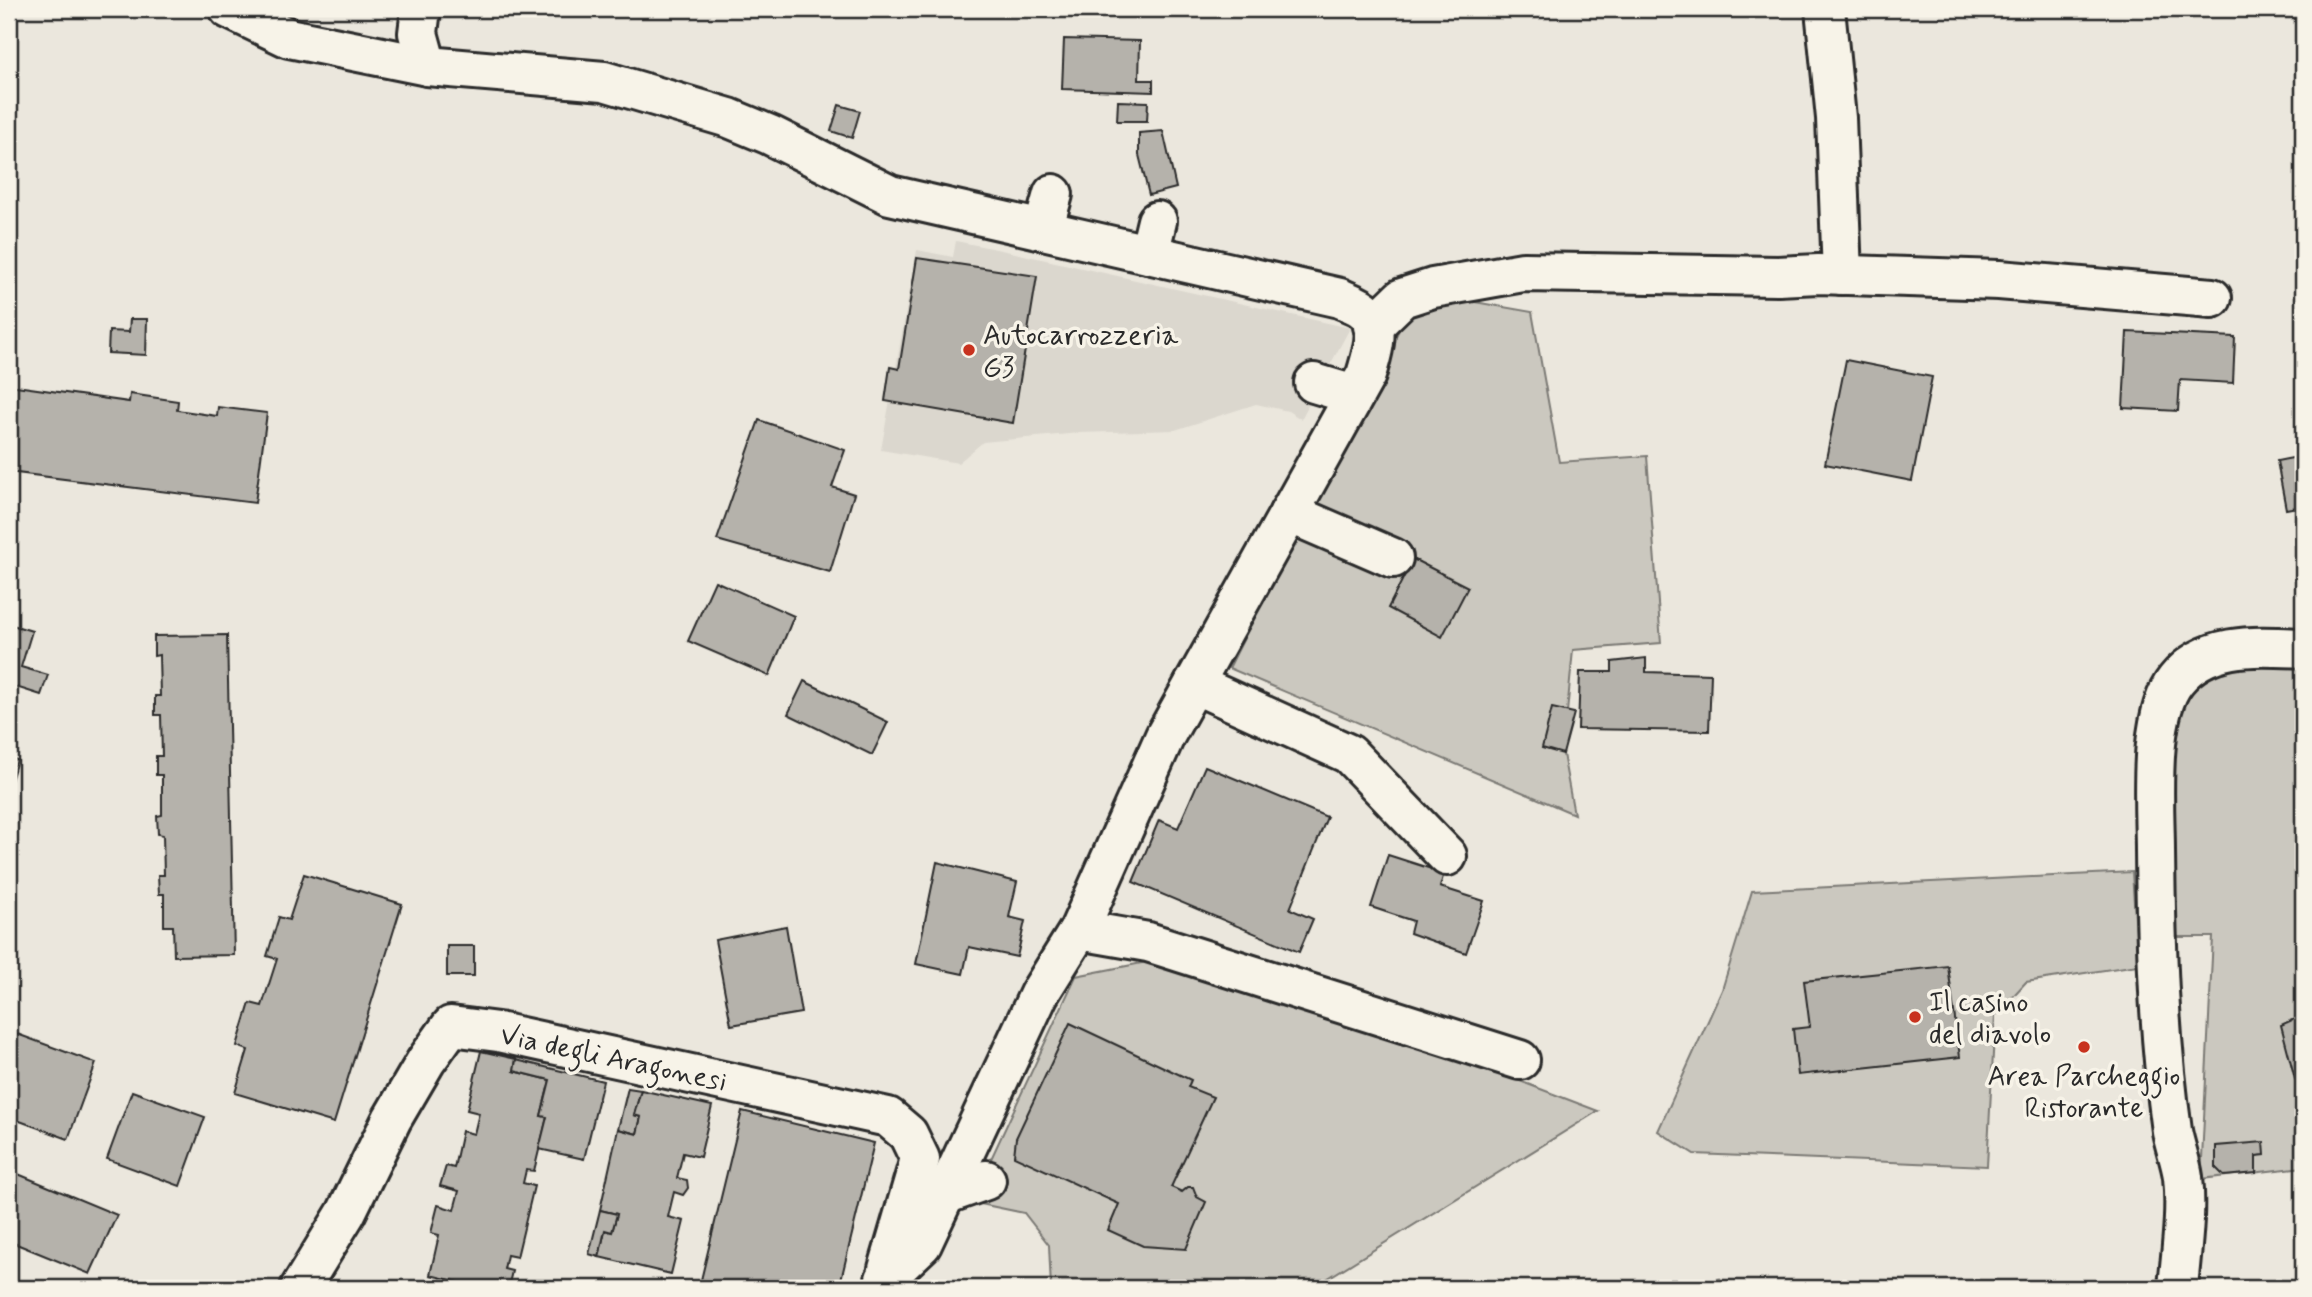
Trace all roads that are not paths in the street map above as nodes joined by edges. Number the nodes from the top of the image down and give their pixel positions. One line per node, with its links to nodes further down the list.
1 (229, 9): 4 (street)
2 (421, 9): 4 (street)
3 (1825, 9): 7 (street)
4 (427, 66): 6 (street)
5 (1053, 194): 6 (street)
6 (1043, 230): 9 (street)
7 (1842, 275): 8 (street); 9 (street)
8 (2212, 298)
9 (1373, 326): 11 (street)
10 (1314, 383): 11 (street)
11 (1354, 395): 12 (street)
12 (1289, 513): 13 (street); 15 (street)
13 (1393, 558)
14 (2303, 648): 23 (street)
15 (1194, 684): 16 (street); 17 (street)
16 (1447, 856)
17 (1079, 930): 18 (street); 20 (street)
18 (1520, 1060)
19 (986, 1180): 20 (street)
20 (944, 1195): 21 (street)
21 (883, 1283): 22 (street, Via degli Aragonesi)
22 (300, 1288)
23 (2178, 1288)

